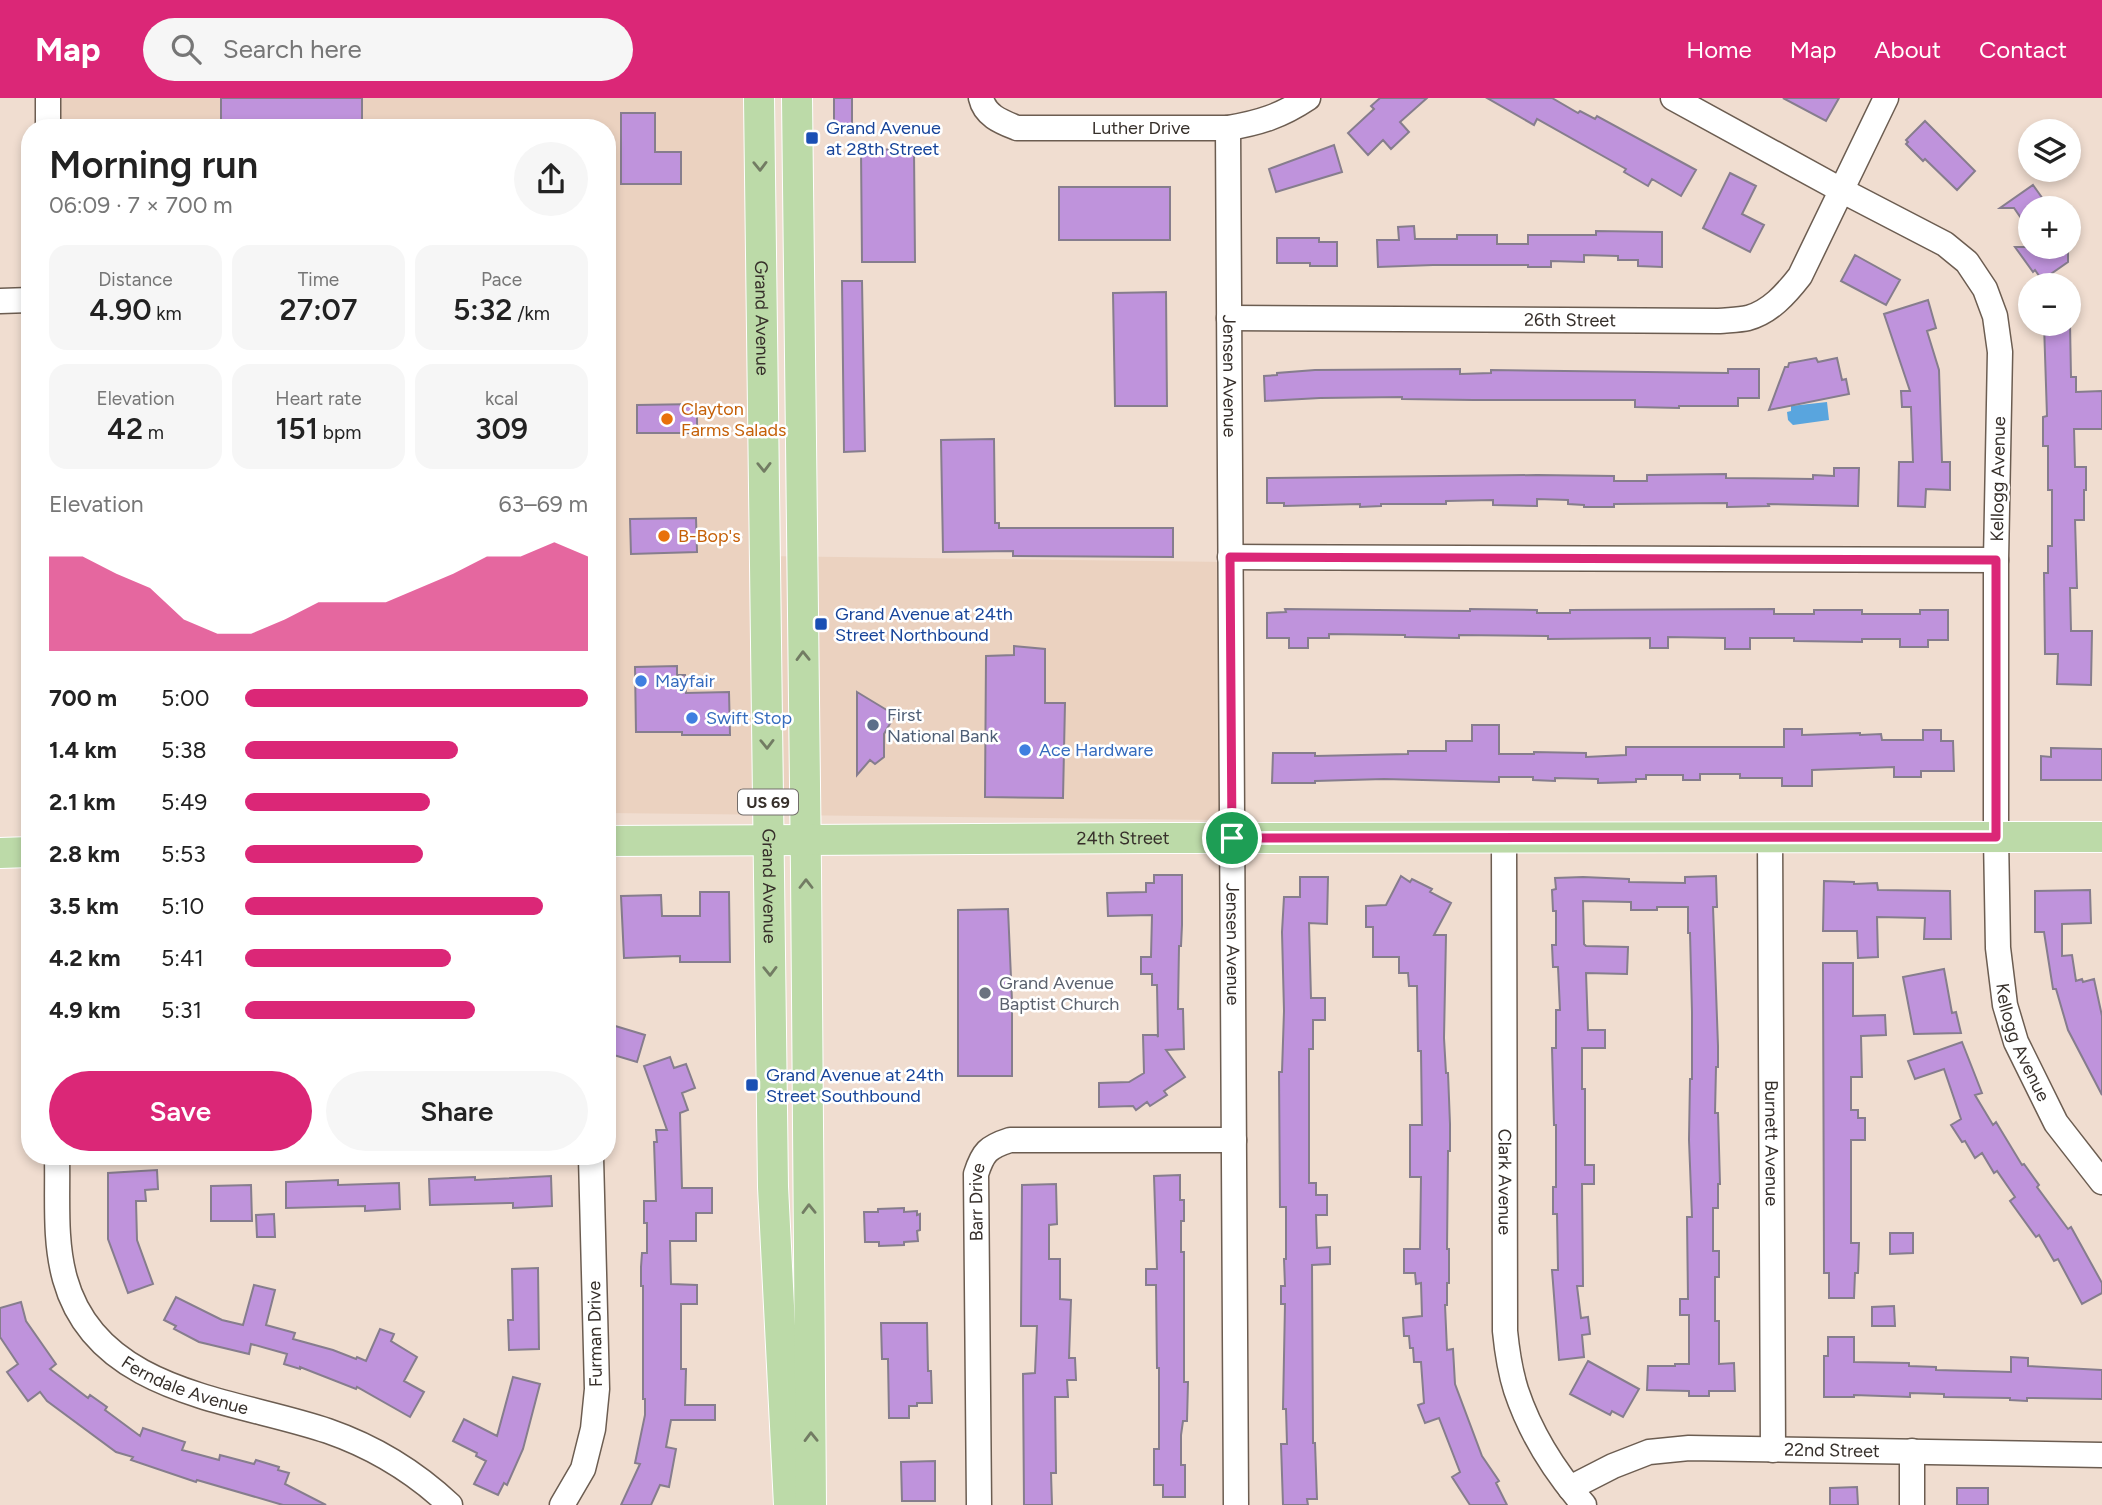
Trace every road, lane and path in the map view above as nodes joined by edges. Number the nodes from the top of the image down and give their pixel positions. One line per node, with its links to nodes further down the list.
1 (48, 98): 8 (street)
2 (759, 98): 21 (main road, Grand Avenue / US 69, one-way to 21)
3 (797, 98): 22 (main road, Grand Avenue / US 69, one-way to 3)
4 (981, 98): 9 (street, Luther Drive)
5 (1308, 98): 9 (street, Luther Drive)
6 (1673, 98): 10 (street, Kellogg Avenue)
7 (1886, 98): 10 (street, 26th Street)
8 (48, 119)
9 (1228, 128): 13 (street, Jensen Avenue)
10 (1841, 190): 13 (street, 26th Street); 15 (street, Kellogg Avenue)
11 (21, 300): 12 (street)
12 (0, 301)
13 (1229, 318): 14 (street, Jensen Avenue)
14 (1230, 557): 15 (street); 20 (street, Jensen Avenue)
15 (1996, 560): 18 (street, Kellogg Avenue)
16 (1504, 837): 17 (main road, 24th Street); 20 (main road, 24th Street); 33 (street, Clark Avenue)
17 (1770, 837): 18 (main road, 24th Street); 30 (street, Burnett Avenue)
18 (1996, 837): 19 (main road, 24th Street); 29 (street, Kellogg Avenue)
19 (2102, 837)
20 (1232, 838): 22 (main road, 24th Street); 26 (street, Jensen Avenue)
21 (768, 839): 22 (main road, 24th Street); 23 (main road, 24th Street); 36 (main road, Grand Avenue / US 69, one-way to 36)
22 (806, 839): 37 (main road, Grand Avenue / US 69, one-way to 22)
23 (616, 841)
24 (21, 852): 25 (main road)
25 (0, 853)
26 (1234, 1140): 38 (street, Barr Drive); 39 (street, Jensen Avenue)
27 (57, 1165): 34 (street, Ferndale Avenue)
28 (591, 1165): 35 (street, Furman Drive)
29 (2102, 1182)
30 (1773, 1450): 31 (street, 22nd Street); 33 (street, 22nd Street)
31 (1912, 1451): 32 (street, 22nd Street); 40 (street)
32 (2102, 1455)
33 (1577, 1497)
34 (450, 1505)
35 (562, 1505)
36 (789, 1505)
37 (811, 1505)
38 (979, 1505)
39 (1236, 1505)
40 (1912, 1505)

